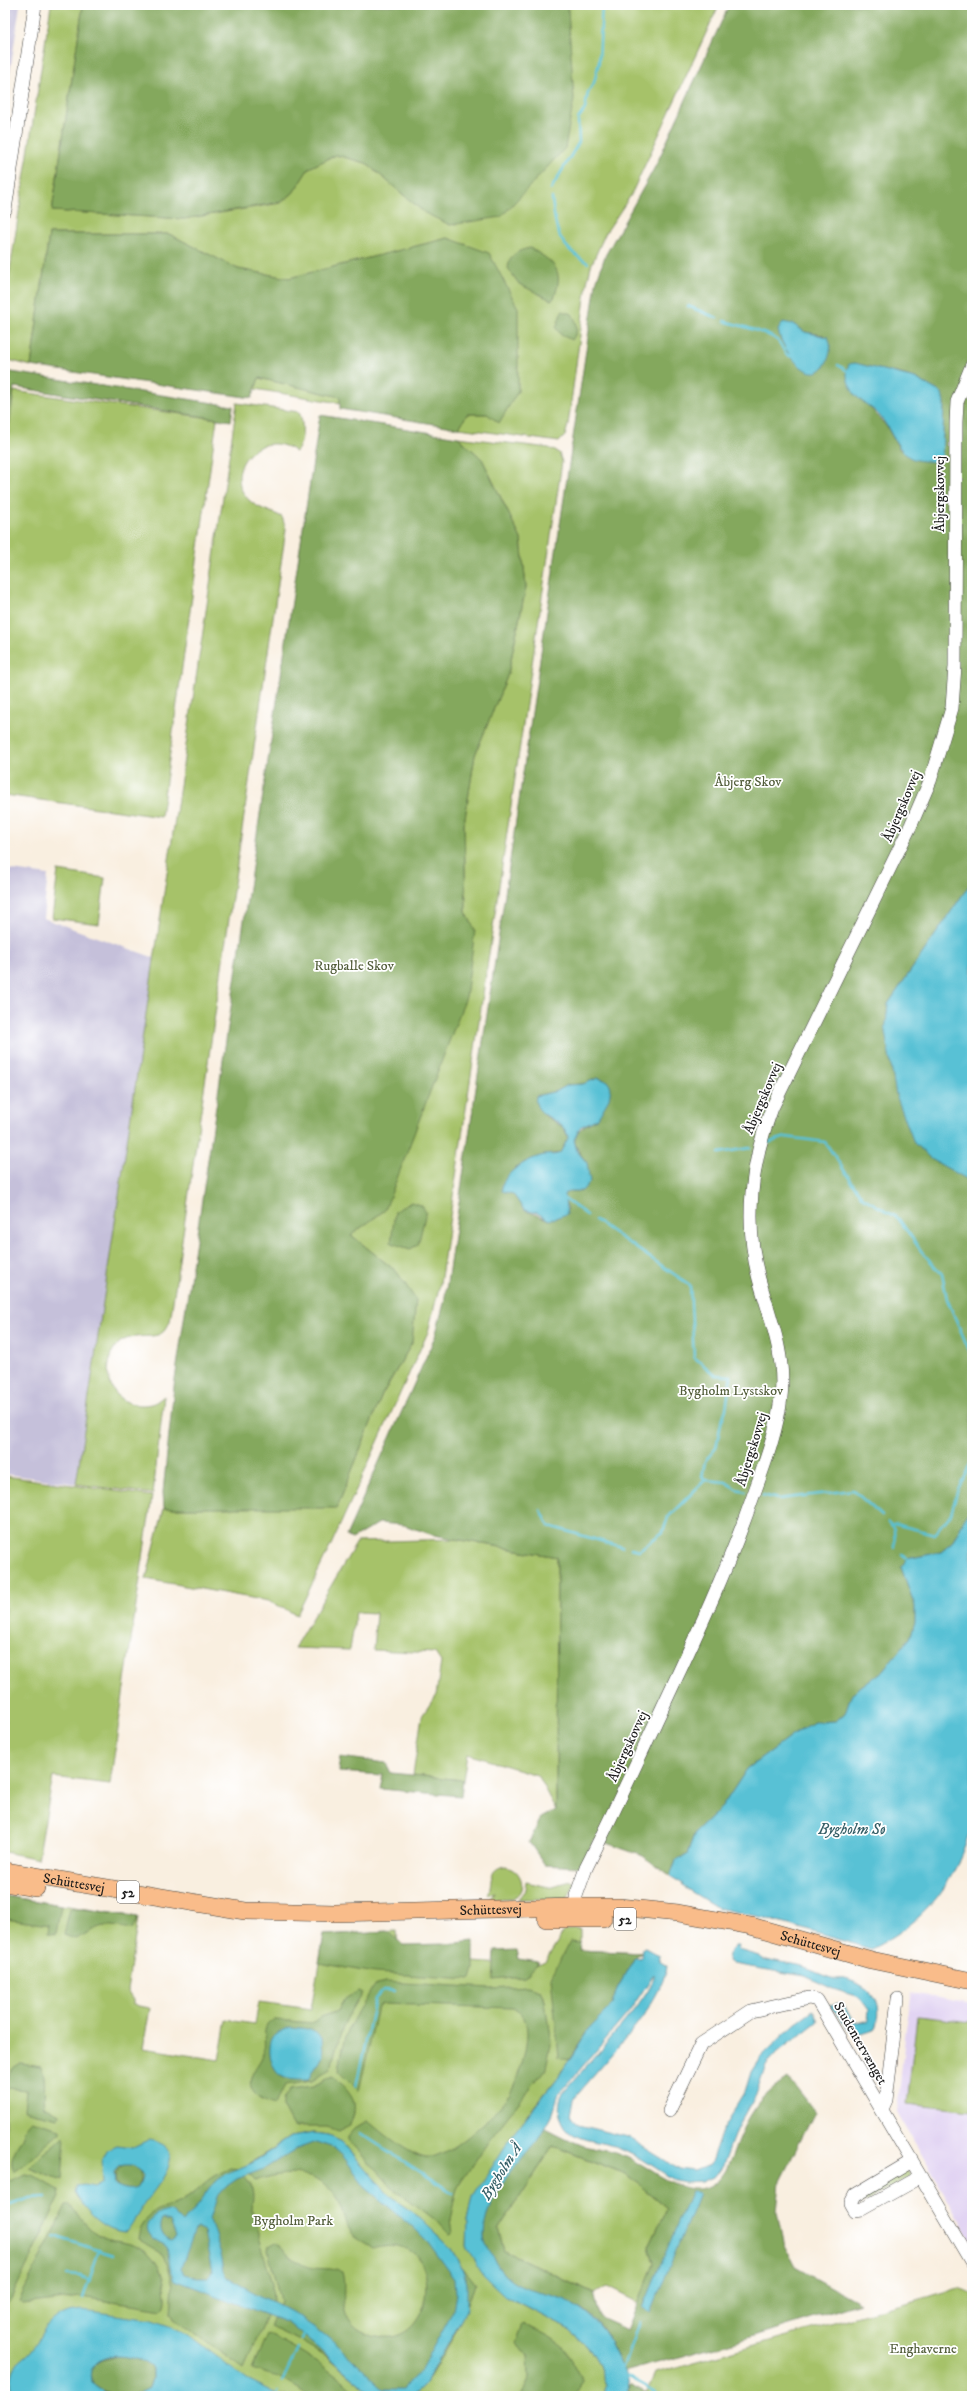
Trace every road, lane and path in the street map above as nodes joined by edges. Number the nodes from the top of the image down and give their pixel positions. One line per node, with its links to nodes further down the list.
1 (34, 5): 2 (street)
2 (5, 210)
3 (972, 365): 6 (street, Åbjergskovvej)
4 (5, 1871): 6 (main road, Schüttesvej / 52)
5 (5, 1883): 8 (main road, Schüttesvej / 52)
6 (576, 1907): 7 (main road, Schüttesvej / 52)
7 (972, 1981)
8 (972, 1993)
9 (898, 1999): 10 (street, Studentervænget)
10 (882, 2109): 11 (street, Studentervænget); 12 (street, Studentervænget)
11 (670, 2110)
12 (912, 2161): 13 (street, Studentervænget); 13 (street)
13 (921, 2176): 14 (street, Studentervænget)
14 (972, 2263)

